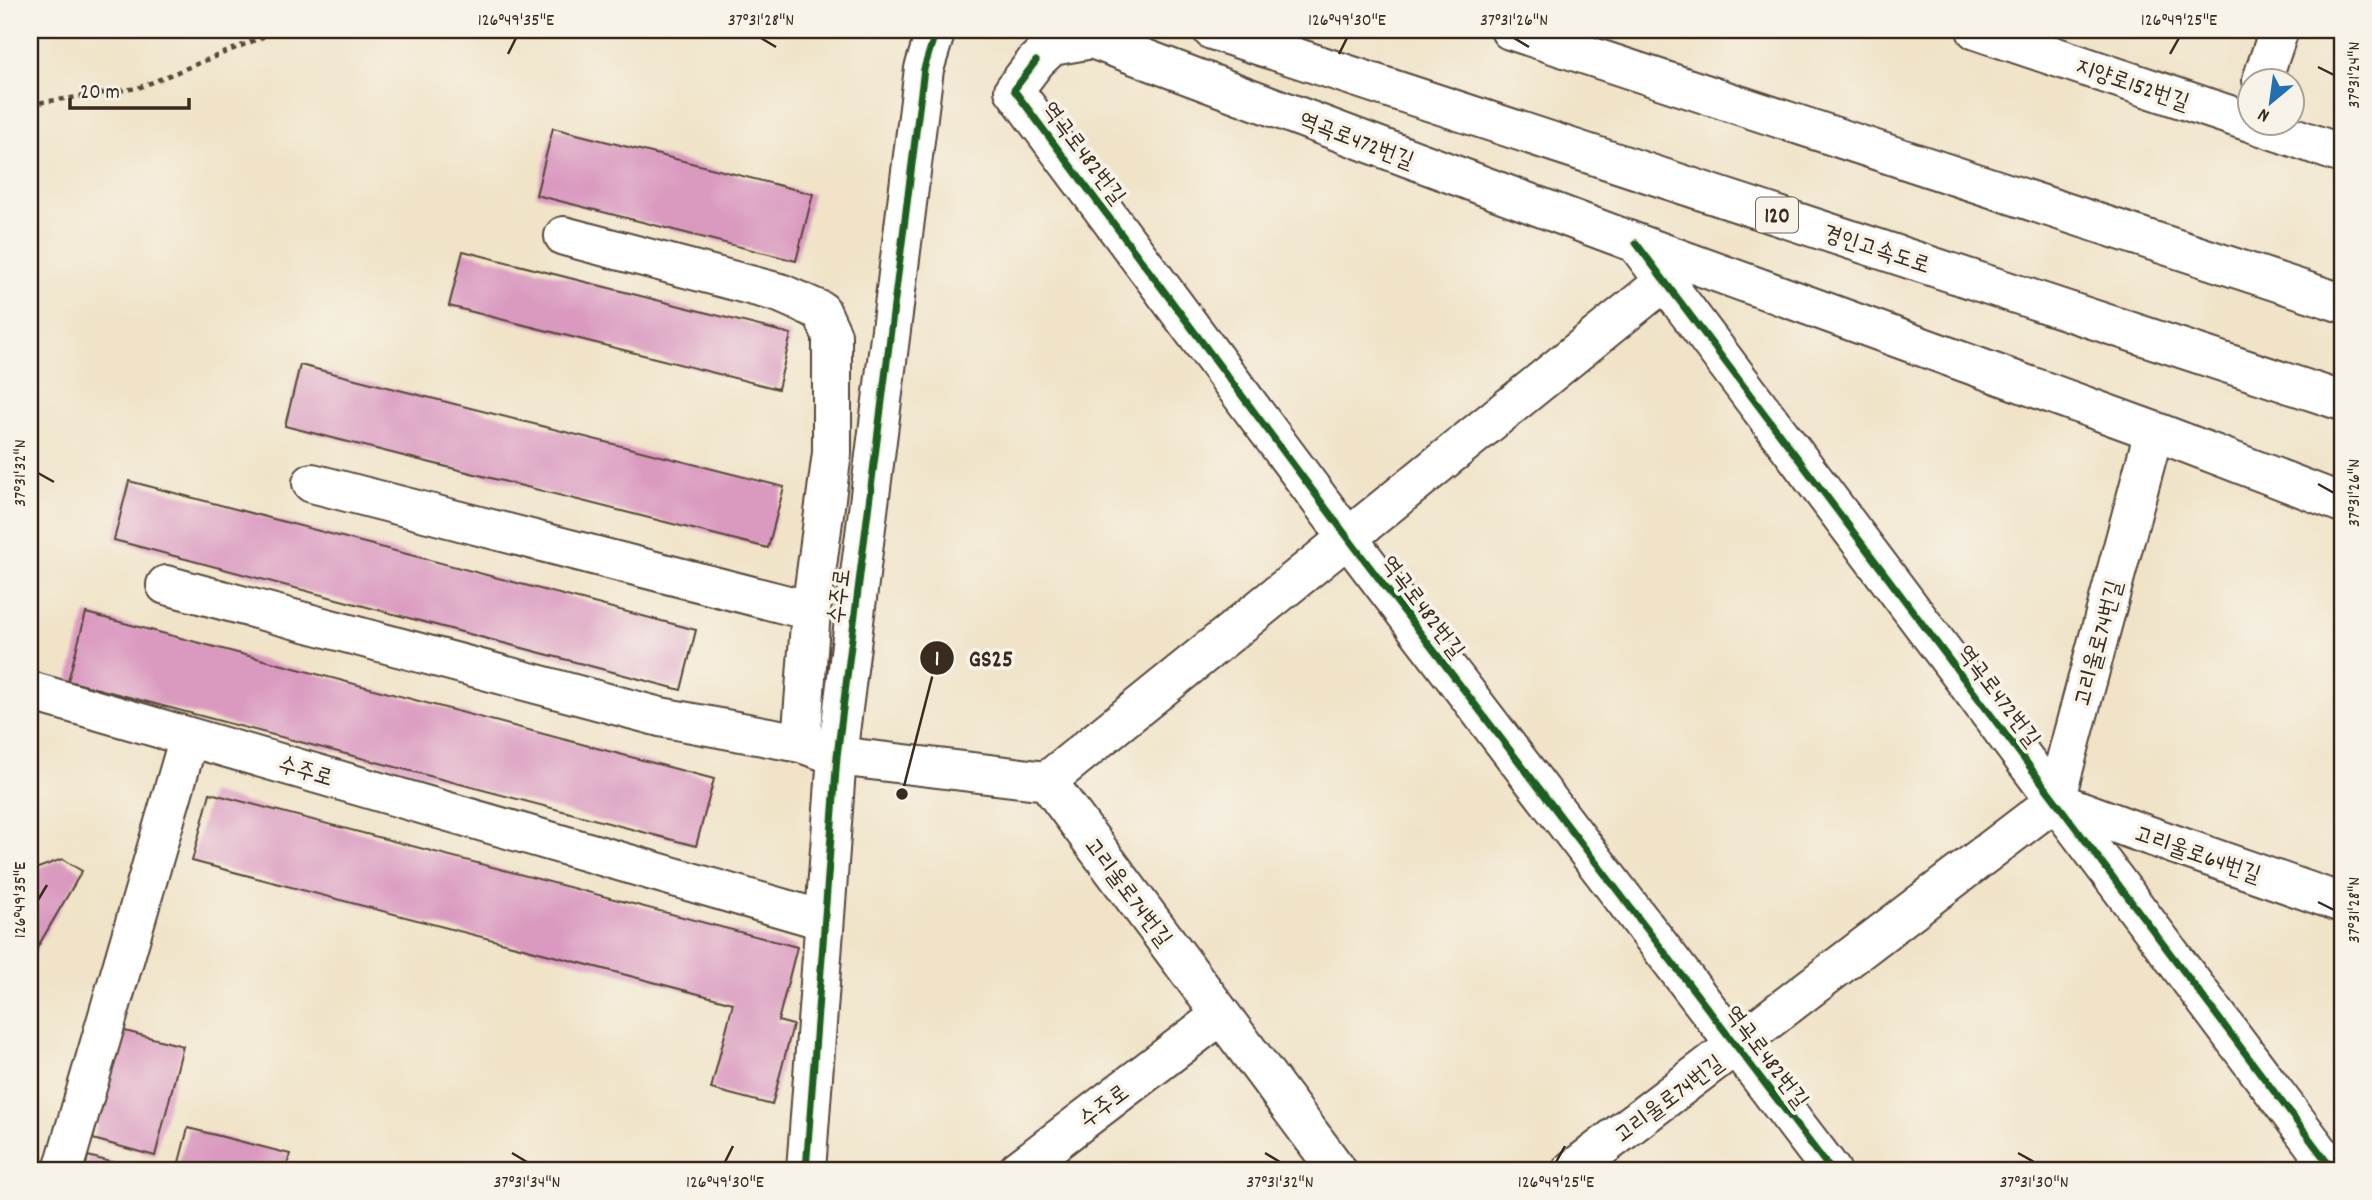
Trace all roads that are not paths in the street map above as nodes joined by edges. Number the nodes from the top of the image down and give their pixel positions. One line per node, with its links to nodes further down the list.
1 (1212, 30): 15 (main road, 경인고속도로 / 120)
2 (1510, 30): 14 (main road)
3 (1976, 30): 8 (main road, 지양로152번길)
4 (2279, 30): 7 (main road)
5 (933, 40): 25 (main road, 수주로)
6 (1036, 61): 12 (main road, 역곡로472번길); 19 (main road, 역곡로482번길)
7 (2267, 66)
8 (2236, 117)
9 (2290, 136): 10 (main road, 지양로152번길)
10 (2342, 155)
11 (564, 236): 21 (main road)
12 (1636, 243): 13 (main road, 역곡로472번길); 16 (main road)
13 (1665, 281): 19 (main road); 27 (main road, 역곡로472번길)
14 (2342, 303)
15 (2342, 401)
16 (2154, 431): 18 (main road); 27 (main road, 고리울로74번길)
17 (312, 483): 21 (main road)
18 (2342, 503)
19 (1348, 537): 26 (main road); 31 (main road, 역곡로482번길)
20 (166, 586): 24 (main road)
21 (811, 611): 24 (main road)
22 (30, 691): 23 (main road, 수주로)
23 (189, 737): 29 (main road, 수주로); 32 (main road)
24 (801, 743): 25 (main road)
25 (837, 756): 26 (main road); 29 (main road, 수주로)
26 (1047, 781): 30 (main road, 고리울로74번길)
27 (2055, 801): 28 (main road, 고리울로64번길); 31 (main road, 고리울로74번길); 38 (main road, 역곡로472번길)
28 (2342, 902)
29 (824, 920): 33 (main road, 수주로)
30 (1222, 1015): 34 (main road, 수주로); 35 (main road, 고리울로74번길)
31 (1736, 1046): 36 (main road, 고리울로74번길); 37 (main road, 역곡로482번길)
32 (63, 1170)
33 (806, 1170)
34 (1018, 1170)
35 (1337, 1170)
36 (1573, 1170)
37 (1831, 1170)
38 (2333, 1170)

